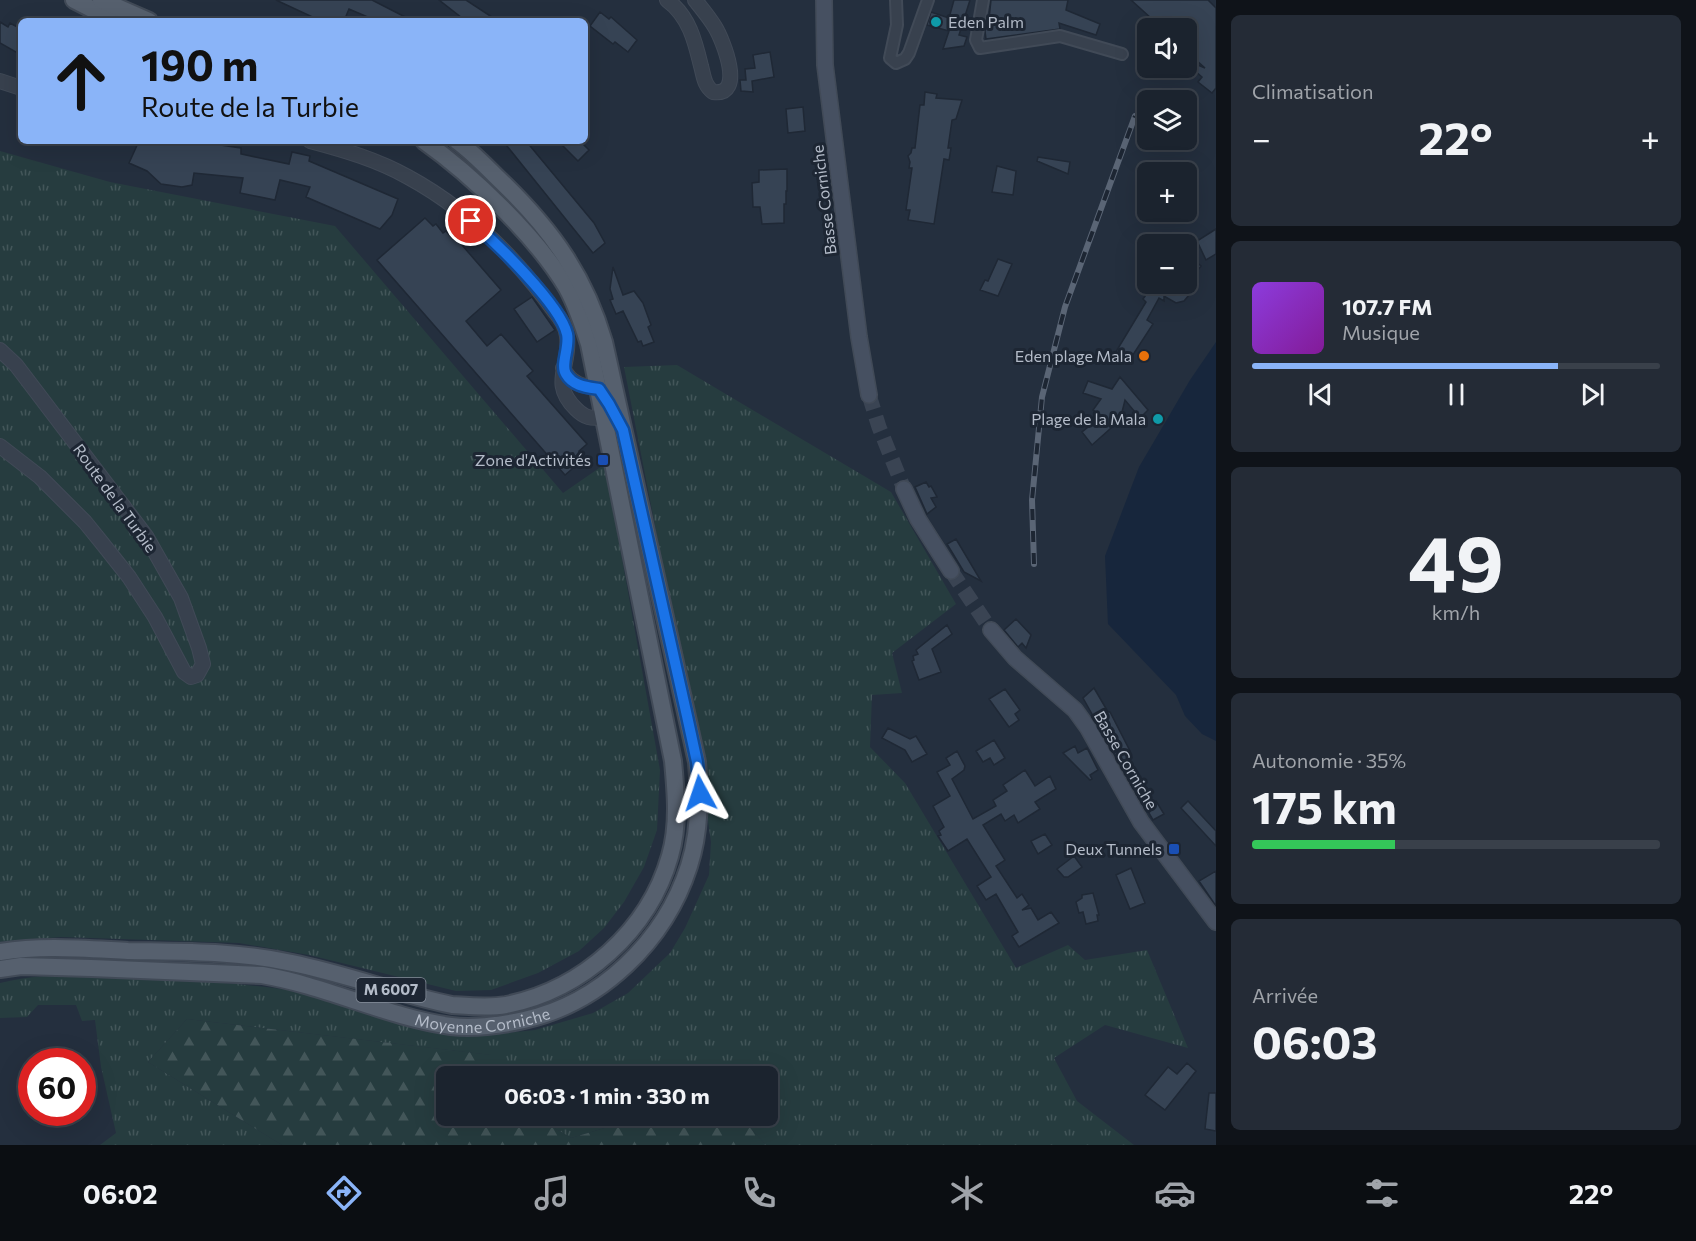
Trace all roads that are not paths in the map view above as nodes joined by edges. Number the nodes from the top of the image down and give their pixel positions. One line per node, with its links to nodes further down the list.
1 (74, 0): 9 (main road)
2 (101, 0): 10 (main road)
3 (667, 0): 4 (street)
4 (694, 0)
5 (824, 0): 20 (main road, Basse Corniche)
6 (896, 0): 7 (street)
7 (928, 0)
8 (982, 0): 11 (street)
9 (109, 18)
10 (142, 18)
11 (1122, 54)
12 (0, 81): 13 (street)
13 (18, 87)
14 (320, 144): 18 (street)
15 (428, 144): 19 (main road, M 6007)
16 (460, 144): 19 (main road, M 6007)
17 (0, 350): 23 (street, Route de la Turbie)
18 (563, 368): 19 (street); 21 (street)
19 (606, 386): 21 (main road, M 6007); 22 (main road, M 6007)
20 (869, 395)
21 (607, 410): 22 (street); 28 (main road, Moyenne Corniche / M 6007)
22 (623, 430): 29 (main road, Moyenne Corniche / M 6007)
23 (0, 446)
24 (904, 489): 25 (main road)
25 (951, 571)
26 (991, 630): 27 (main road, Basse Corniche)
27 (1216, 922)
28 (0, 952)
29 (0, 969)

